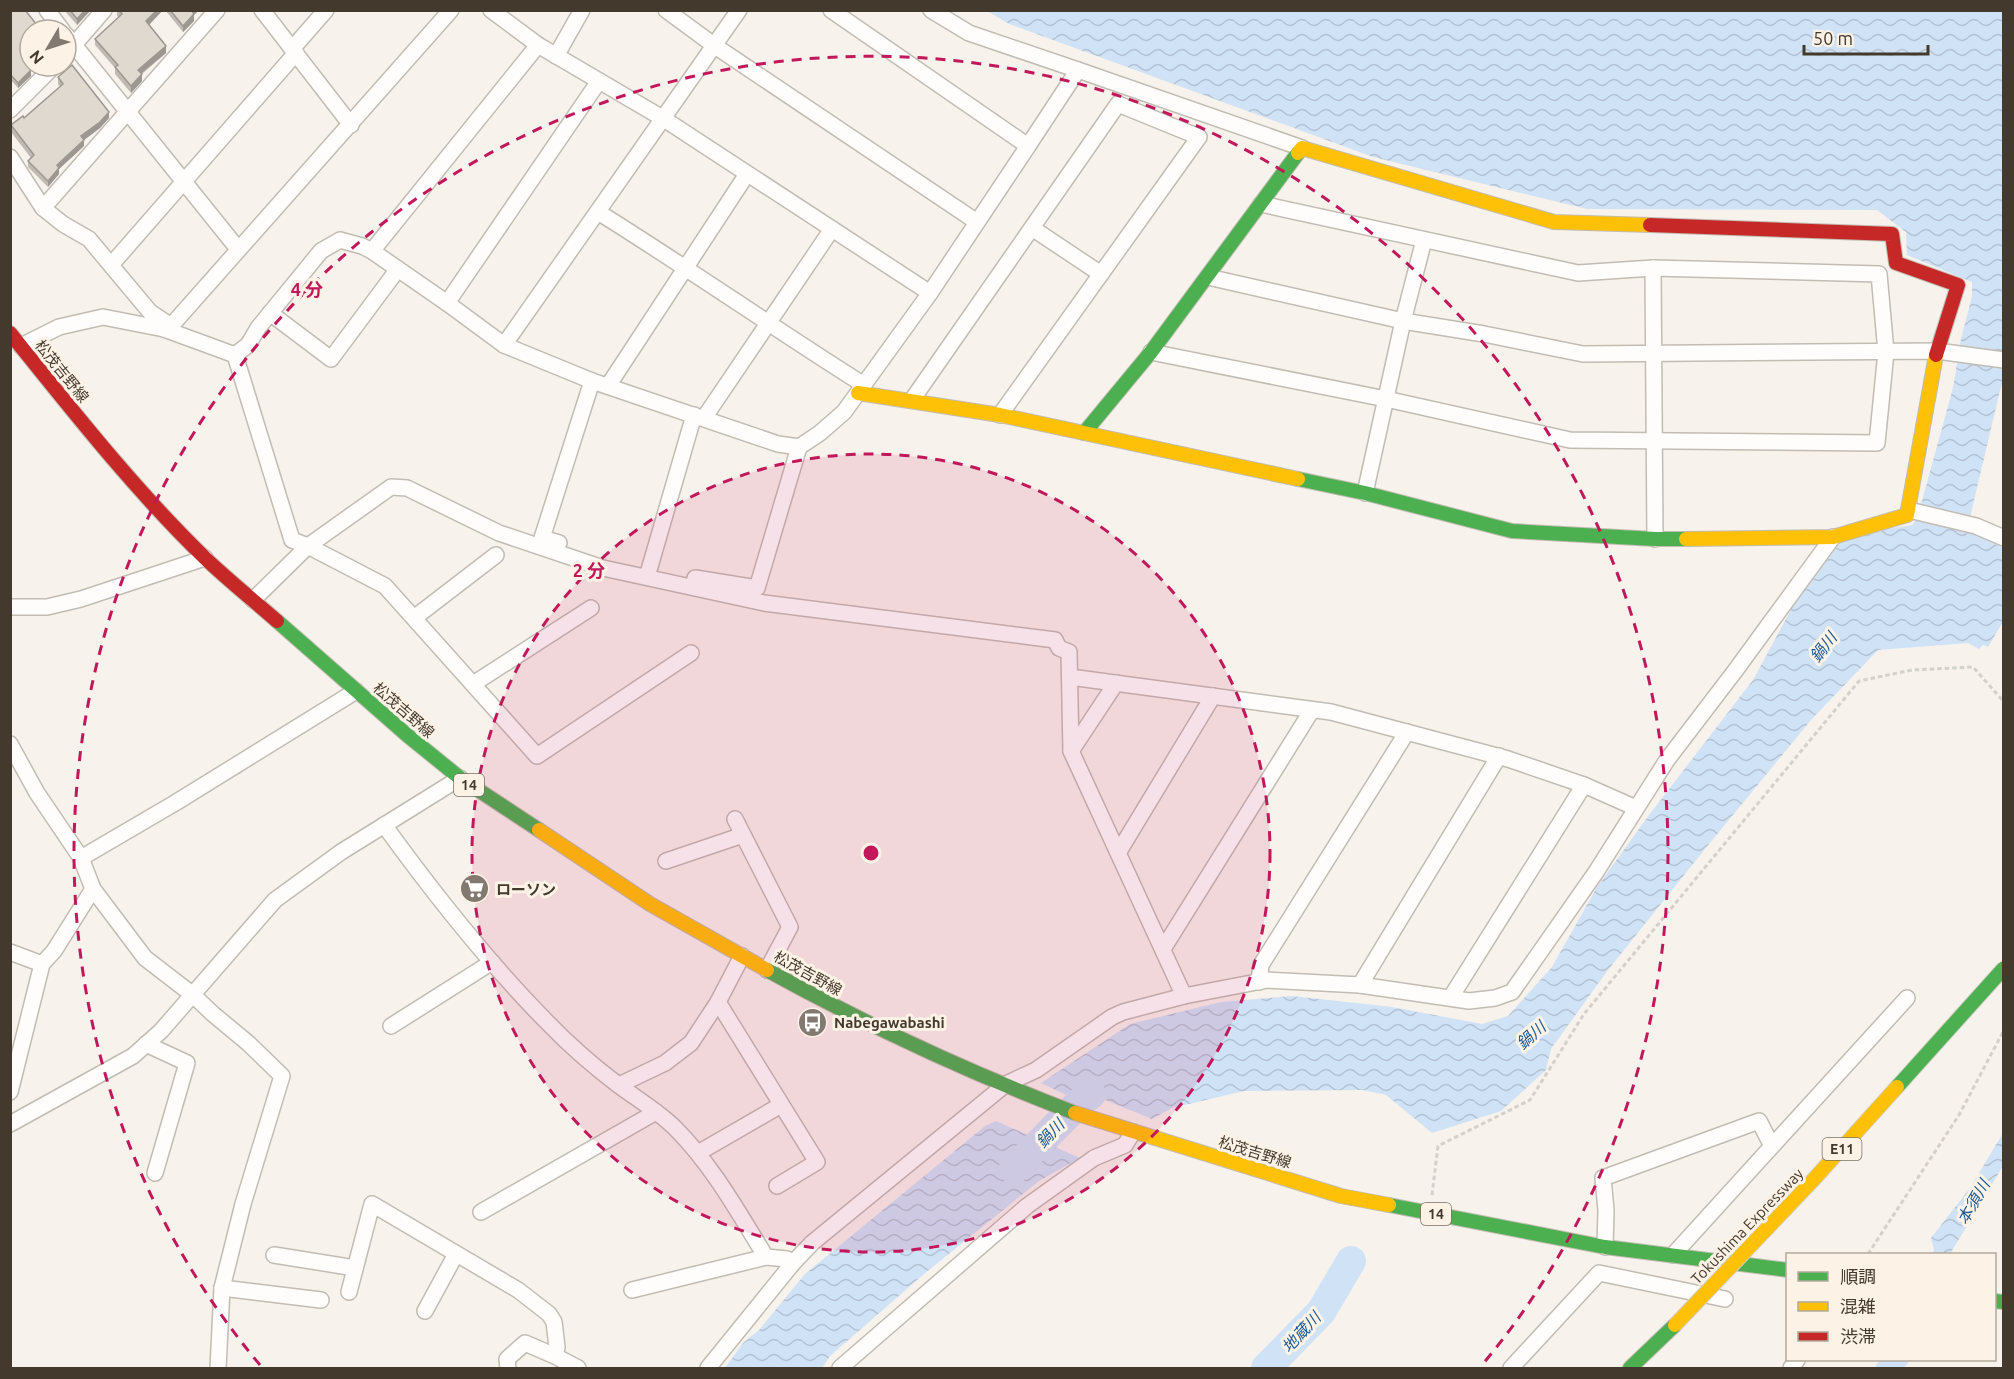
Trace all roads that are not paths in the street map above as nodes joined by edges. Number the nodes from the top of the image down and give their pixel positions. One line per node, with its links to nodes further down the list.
1 (104, 10): 12 (street)
2 (218, 10): 22 (street)
3 (262, 10): 15 (street)
4 (326, 10): 15 (street)
5 (451, 10): 24 (street)
6 (491, 10): 13 (street)
7 (582, 10): 17 (street)
8 (666, 10): 14 (street)
9 (739, 10): 14 (street)
10 (831, 10): 25 (street)
11 (931, 10): 18 (street)
12 (78, 36)
13 (537, 45): 17 (street); 38 (street)
14 (715, 46): 23 (street); 33 (street)
15 (294, 51): 24 (street); 29 (street)
16 (78, 55): 22 (street)
17 (556, 56): 20 (street)
18 (1078, 70): 25 (street); 26 (street)
19 (41, 78): 21 (street)
20 (599, 81): 23 (street); 46 (street)
21 (12, 104)
22 (128, 113): 29 (street); 31 (street)
23 (664, 119): 28 (street); 32 (street)
24 (351, 125): 37 (street)
25 (1028, 146): 33 (street)
26 (1302, 148): 30 (main road); 54 (main road)
27 (10, 158): 31 (street)
28 (747, 174): 35 (street); 40 (street)
29 (183, 181): 37 (street); 39 (street)
30 (1261, 204): 36 (street); 44 (main road)
31 (43, 208): 39 (street)
32 (598, 212): 40 (street); 52 (street)
33 (977, 222): 45 (street)
34 (1032, 228): 43 (street); 43 (street); 64 (street)
35 (832, 229): 45 (street); 49 (street)
36 (1424, 240): 41 (street); 48 (street)
37 (238, 249): 50 (street)
38 (372, 251): 42 (street); 47 (street)
39 (111, 265): 50 (street)
40 (686, 267): 49 (street); 61 (street)
41 (1653, 268): 56 (street); 57 (street)
42 (398, 269): 46 (street); 47 (street)
43 (1101, 274): 65 (street)
44 (1208, 278): 48 (street); 55 (main road)
45 (930, 292): 62 (street)
46 (447, 303): 52 (street)
47 (270, 313): 58 (street)
48 (1403, 321): 57 (street); 63 (street)
49 (768, 324): 62 (street); 66 (street)
50 (168, 327): 53 (street); 58 (street)
51 (10, 333): 53 (main road, 松茂吉野線 / 14)
52 (504, 345): 60 (street)
53 (21, 346): 77 (main road, 松茂吉野線 / 14)
54 (1944, 351): 56 (street); 59 (street); 71 (main road)
55 (1151, 352): 63 (street); 67 (main road)
56 (1886, 352): 57 (street); 68 (street)
57 (1653, 354): 68 (street)
58 (235, 355): 75 (street)
59 (2004, 360)
60 (592, 381): 61 (street); 78 (street)
61 (608, 386): 66 (street)
62 (861, 389): 64 (main road); 69 (street)
63 (1386, 399): 68 (street); 70 (street)
64 (912, 400): 65 (main road)
65 (1000, 415): 67 (main road)
66 (699, 417): 69 (street); 78 (street)
67 (1083, 433): 70 (main road)
68 (1654, 441): 74 (street)
69 (799, 447): 78 (street)
70 (1365, 494): 74 (main road)
71 (1912, 510): 72 (main road); 73 (street)
72 (1833, 537): 74 (main road); 96 (street)
73 (2004, 538)
74 (1655, 539)
75 (308, 546): 79 (street); 82 (street); 84 (street)
76 (496, 555): 82 (street)
77 (205, 558): 79 (main road, 松茂吉野線 / 14); 80 (street)
78 (650, 570)
79 (253, 600): 87 (main road, 松茂吉野線 / 14)
80 (10, 607)
81 (591, 608): 86 (street)
82 (414, 618): 86 (street)
83 (691, 653): 86 (street)
84 (1070, 677): 85 (street); 92 (street)
85 (1116, 683): 88 (street); 92 (street)
86 (472, 684)
87 (356, 691): 94 (main road, 松茂吉野線 / 14); 101 (street)
88 (1213, 696): 89 (street); 100 (street)
89 (1312, 710): 90 (street); 104 (street)
90 (1407, 732): 93 (street); 111 (street)
91 (10, 744): 101 (street)
92 (1071, 751): 100 (street)
93 (1499, 756): 95 (street); 112 (street)
94 (460, 778): 98 (street); 106 (main road, 松茂吉野線 / 14)
95 (1584, 785): 96 (street); 115 (street)
96 (1636, 808): 115 (street)
97 (735, 819): 99 (street)
98 (384, 825): 107 (street); 113 (street)
99 (743, 835): 102 (street); 110 (street)
100 (1118, 853): 104 (street)
101 (81, 858): 103 (street)
102 (666, 861)
103 (93, 889): 108 (street); 113 (street)
104 (1163, 949): 114 (street)
105 (10, 952): 108 (street)
106 (742, 956): 110 (main road, 松茂吉野線 / 14); 117 (street)
107 (492, 962): 118 (street); 122 (street)
108 (42, 964): 120 (street)
109 (2004, 968): 154 (main road, Tokushima Expressway / E11, bridge)
110 (767, 970): 121 (main road, 松茂吉野線 / 14)
111 (1259, 982): 112 (street); 114 (street)
112 (1360, 985): 115 (street)
113 (193, 995): 119 (street); 141 (street)
114 (1184, 996): 121 (street)
115 (1451, 997)
116 (1908, 998): 128 (street)
117 (718, 1002): 122 (street); 124 (street)
118 (391, 1026)
119 (146, 1044): 126 (street); 130 (street)
120 (15, 1051): 123 (street)
121 (1006, 1084): 127 (main road, 松茂吉野線 / 14); 138 (street)
122 (619, 1085): 125 (street)
123 (10, 1092)
124 (781, 1105): 129 (street); 131 (street)
125 (656, 1112): 129 (street); 132 (street)
126 (10, 1124)
127 (1133, 1132): 133 (main road, 松茂吉野線 / 14); 152 (street)
128 (1772, 1146): 133 (street); 136 (street)
129 (698, 1153): 137 (street)
130 (155, 1173)
131 (777, 1186)
132 (481, 1212)
133 (1605, 1246): 136 (main road, 松茂吉野線 / 14)
134 (456, 1254): 139 (street); 146 (street); 147 (street)
135 (273, 1255): 139 (street)
136 (1673, 1255): 140 (main road, 松茂吉野線 / 14)
137 (766, 1257): 138 (street); 142 (street)
138 (793, 1263): 151 (street)
139 (355, 1268): 143 (street)
140 (1786, 1270)
141 (222, 1288): 145 (street); 148 (street)
142 (632, 1290)
143 (349, 1292)
144 (1725, 1299): 153 (street)
145 (321, 1300)
146 (425, 1311)
147 (555, 1356): 149 (street); 150 (street)
148 (218, 1368)
149 (508, 1368)
150 (578, 1368)
151 (708, 1368)
152 (840, 1368)
153 (1511, 1368)
154 (1630, 1368)

